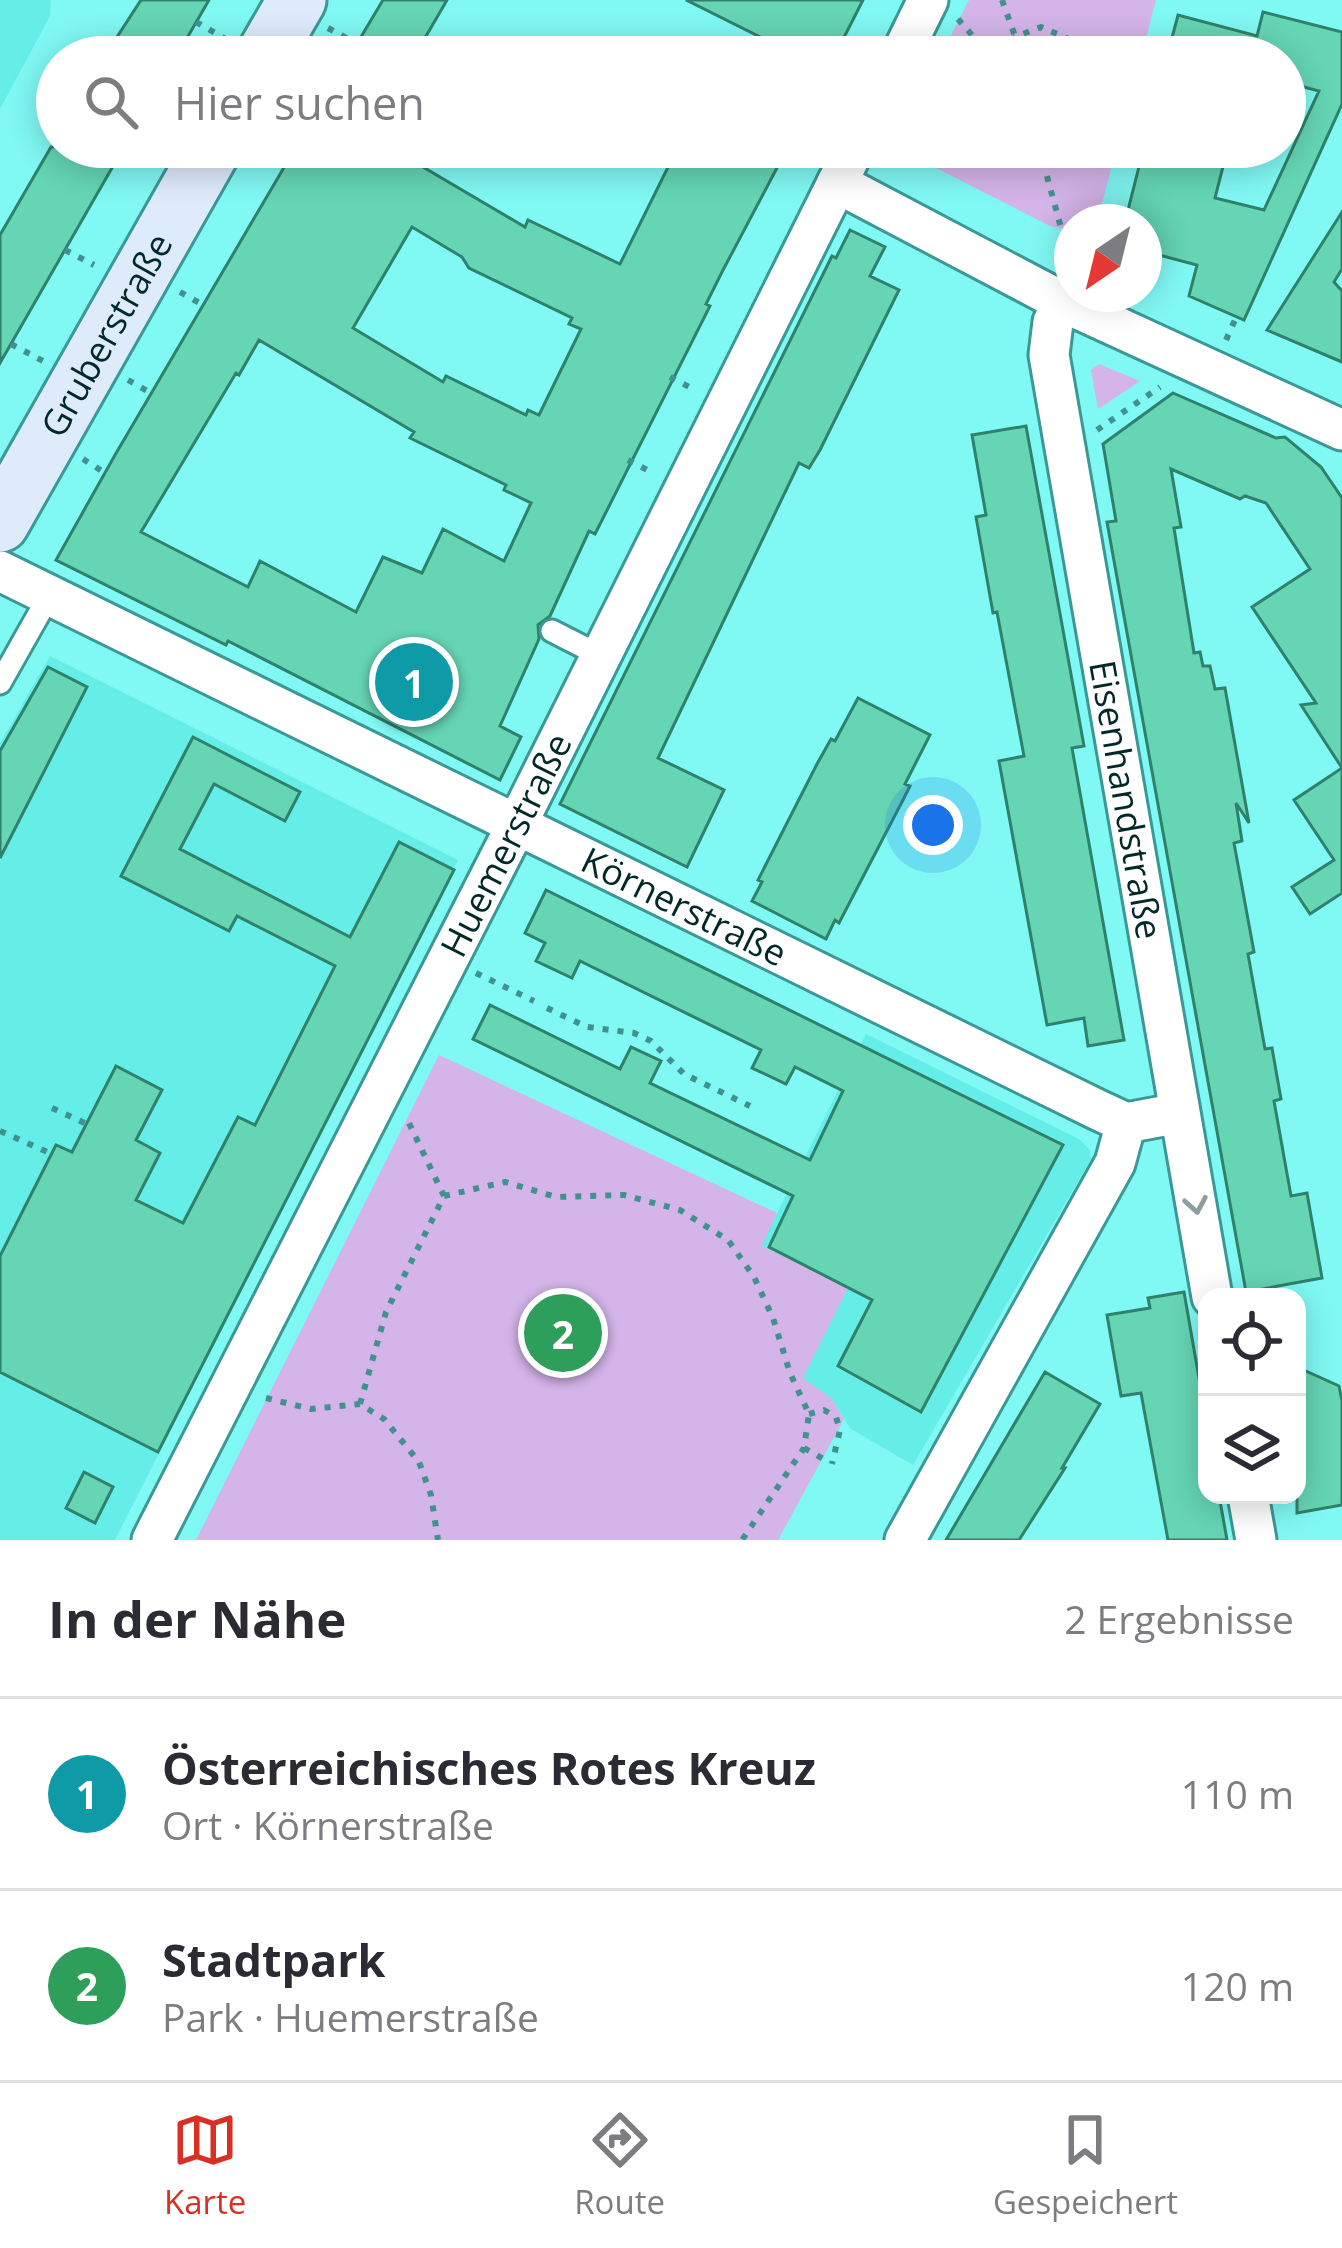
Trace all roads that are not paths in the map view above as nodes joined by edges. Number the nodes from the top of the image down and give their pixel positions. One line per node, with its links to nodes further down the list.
1 (941, 7): 4 (street)
2 (312, 14): 3 (main road)
3 (273, 36)
4 (917, 36)
5 (201, 168): 12 (main road, Gruberstraße)
6 (844, 168): 7 (street, Huemerstraße)
7 (837, 183): 8 (street); 16 (street, Huemerstraße)
8 (1054, 297)
9 (1058, 312): 19 (street, Eisenhandstraße)
10 (1085, 312): 11 (street)
11 (1342, 430)
12 (0, 524)
13 (0, 571): 14 (street, Körnerstraße)
14 (50, 596): 17 (lane); 18 (street, Körnerstraße)
15 (552, 631): 16 (lane)
16 (601, 656): 18 (street, Huemerstraße)
17 (0, 683)
18 (517, 824): 20 (street, Körnerstraße); 23 (street, Huemerstraße)
19 (1180, 1113): 20 (street); 21 (street, Eisenhandstraße, one-way to 21)
20 (1126, 1123): 24 (street)
21 (1210, 1288)
22 (1250, 1504): 25 (street)
23 (152, 1540)
24 (905, 1540)
25 (1256, 1540)

